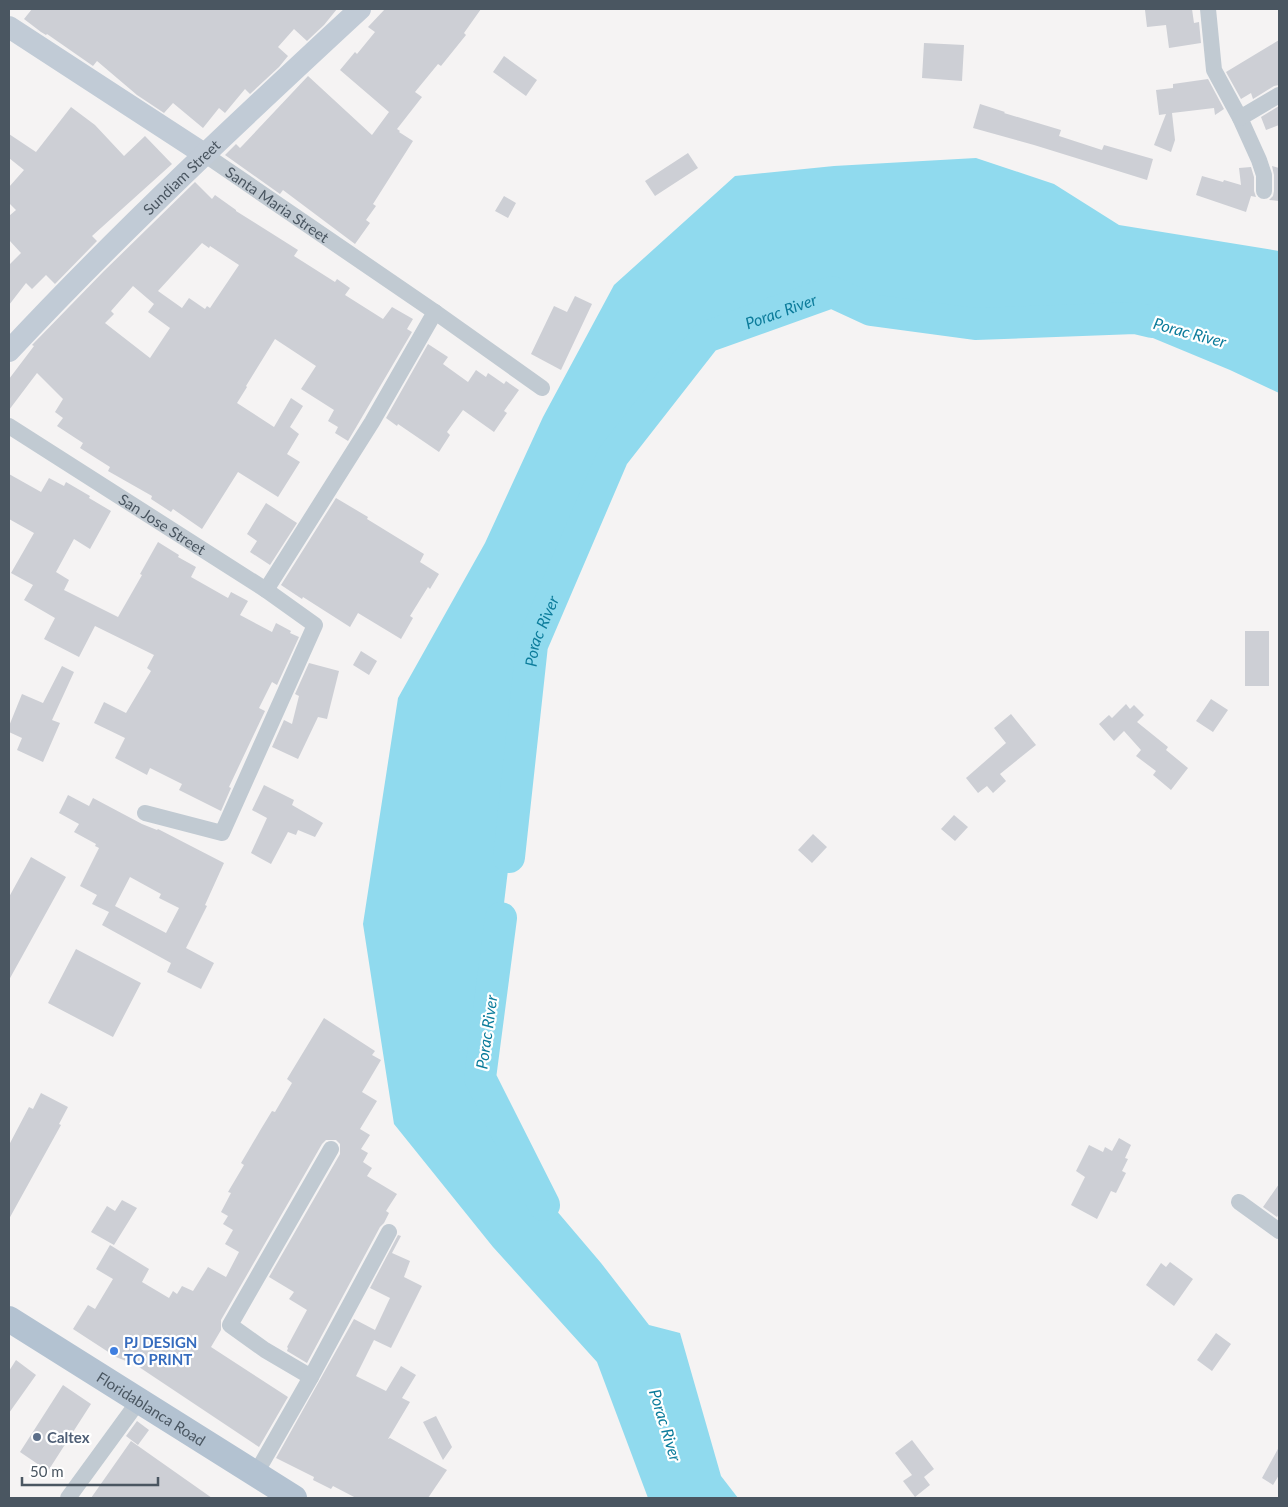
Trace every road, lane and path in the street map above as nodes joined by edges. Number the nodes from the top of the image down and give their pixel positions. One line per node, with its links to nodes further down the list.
1 (360, 9): 6 (street, Sundiam Street)
2 (1212, 11): 5 (street)
3 (9, 26): 6 (street, Santa Maria Street)
4 (1279, 95): 5 (street)
5 (1240, 118): 7 (street)
6 (204, 154): 8 (street, Santa Maria Street); 9 (street, Sundiam Street)
7 (1264, 191)
8 (435, 312): 10 (street, Santa Maria Street); 12 (street)
9 (9, 351)
10 (542, 388)
11 (9, 426): 12 (street, San Jose Street)
12 (266, 590): 13 (street, San Jose Street)
13 (145, 813)
14 (331, 1149): 19 (street)
15 (1239, 1202): 16 (street)
16 (1279, 1231)
17 (389, 1232): 19 (street)
18 (9, 1319): 20 (main road, Floridablanca Road)
19 (312, 1377): 21 (street)
20 (138, 1402): 21 (main road, Floridablanca Road); 22 (street)
21 (255, 1475): 23 (main road, Floridablanca Road)
22 (68, 1498)
23 (294, 1498)

